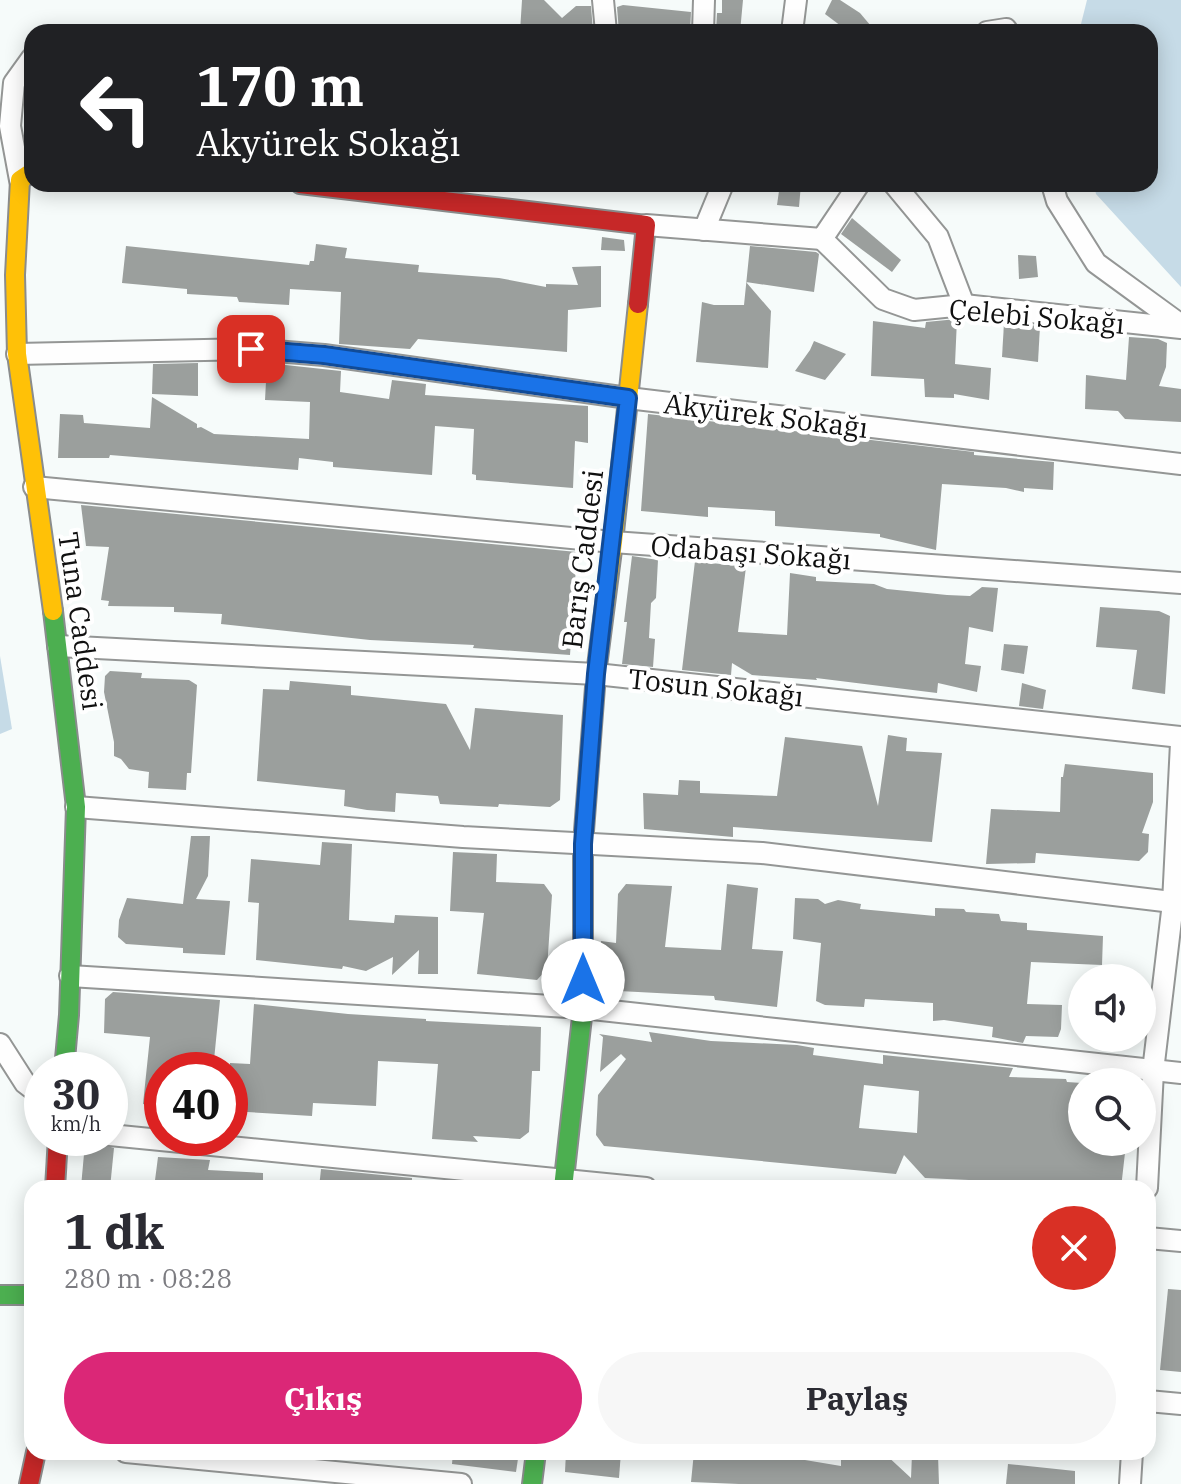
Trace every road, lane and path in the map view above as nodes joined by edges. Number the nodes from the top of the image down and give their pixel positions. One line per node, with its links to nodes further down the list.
1 (603, 0): 4 (street)
2 (704, 0): 5 (street)
3 (796, 0): 6 (street)
4 (605, 24)
5 (703, 24)
6 (793, 24)
7 (24, 69): 8 (street)
8 (24, 170)
9 (24, 192): 20 (street, Tuna Caddesi)
10 (374, 192): 15 (street)
11 (720, 192): 16 (street)
12 (854, 192): 17 (street)
13 (901, 192): 18 (street)
14 (1054, 192): 19 (street, Çelebi Sokağı)
15 (646, 225): 16 (street); 21 (street, Barış Caddesi)
16 (704, 230): 17 (street)
17 (822, 239): 18 (street, Çelebi Sokağı)
18 (964, 305): 19 (street, Çelebi Sokağı)
19 (1181, 327)
20 (17, 354): 21 (street, Akyürek Sokağı); 23 (street, Tuna Caddesi)
21 (628, 398): 22 (street, Akyürek Sokağı); 24 (street, Barış Caddesi)
22 (1181, 464)
23 (34, 487): 24 (street, Odabaşı Sokağı); 26 (street, Tuna Caddesi)
24 (613, 542): 25 (street, Odabaşı Sokağı); 27 (street, Barış Caddesi)
25 (1181, 583)
26 (58, 646): 27 (street, Tosun Sokağı); 30 (street, Tuna Caddesi)
27 (596, 674): 28 (street, Tosun Sokağı); 31 (street, Barış Caddesi)
28 (1181, 737)
29 (1181, 743): 32 (street)
30 (76, 807): 31 (street); 33 (street, Tuna Caddesi)
31 (583, 844): 32 (street); 34 (street, Barış Caddesi)
32 (1177, 903): 38 (street)
33 (70, 976): 34 (street); 36 (street, Tuna Caddesi)
34 (583, 1008): 37 (street); 47 (street, Barış Caddesi)
35 (0, 1044): 41 (street)
36 (65, 1052)
37 (1126, 1068)
38 (1153, 1068)
39 (1156, 1071): 40 (street)
40 (1181, 1073)
41 (24, 1081)
42 (128, 1137): 46 (street)
43 (57, 1156): 45 (street)
44 (1149, 1156): 48 (street)
45 (55, 1180)
46 (526, 1180)
47 (563, 1180)
48 (1147, 1180)
49 (1156, 1239): 50 (street)
50 (1181, 1241)
51 (0, 1295): 52 (street)
52 (24, 1295)
53 (1156, 1402): 54 (street)
54 (1181, 1404)
55 (34, 1460): 59 (street)
56 (210, 1460): 60 (street)
57 (535, 1460): 61 (street)
58 (1132, 1460): 62 (street)
59 (29, 1484)
60 (461, 1484)
61 (532, 1484)
62 (1130, 1484)

